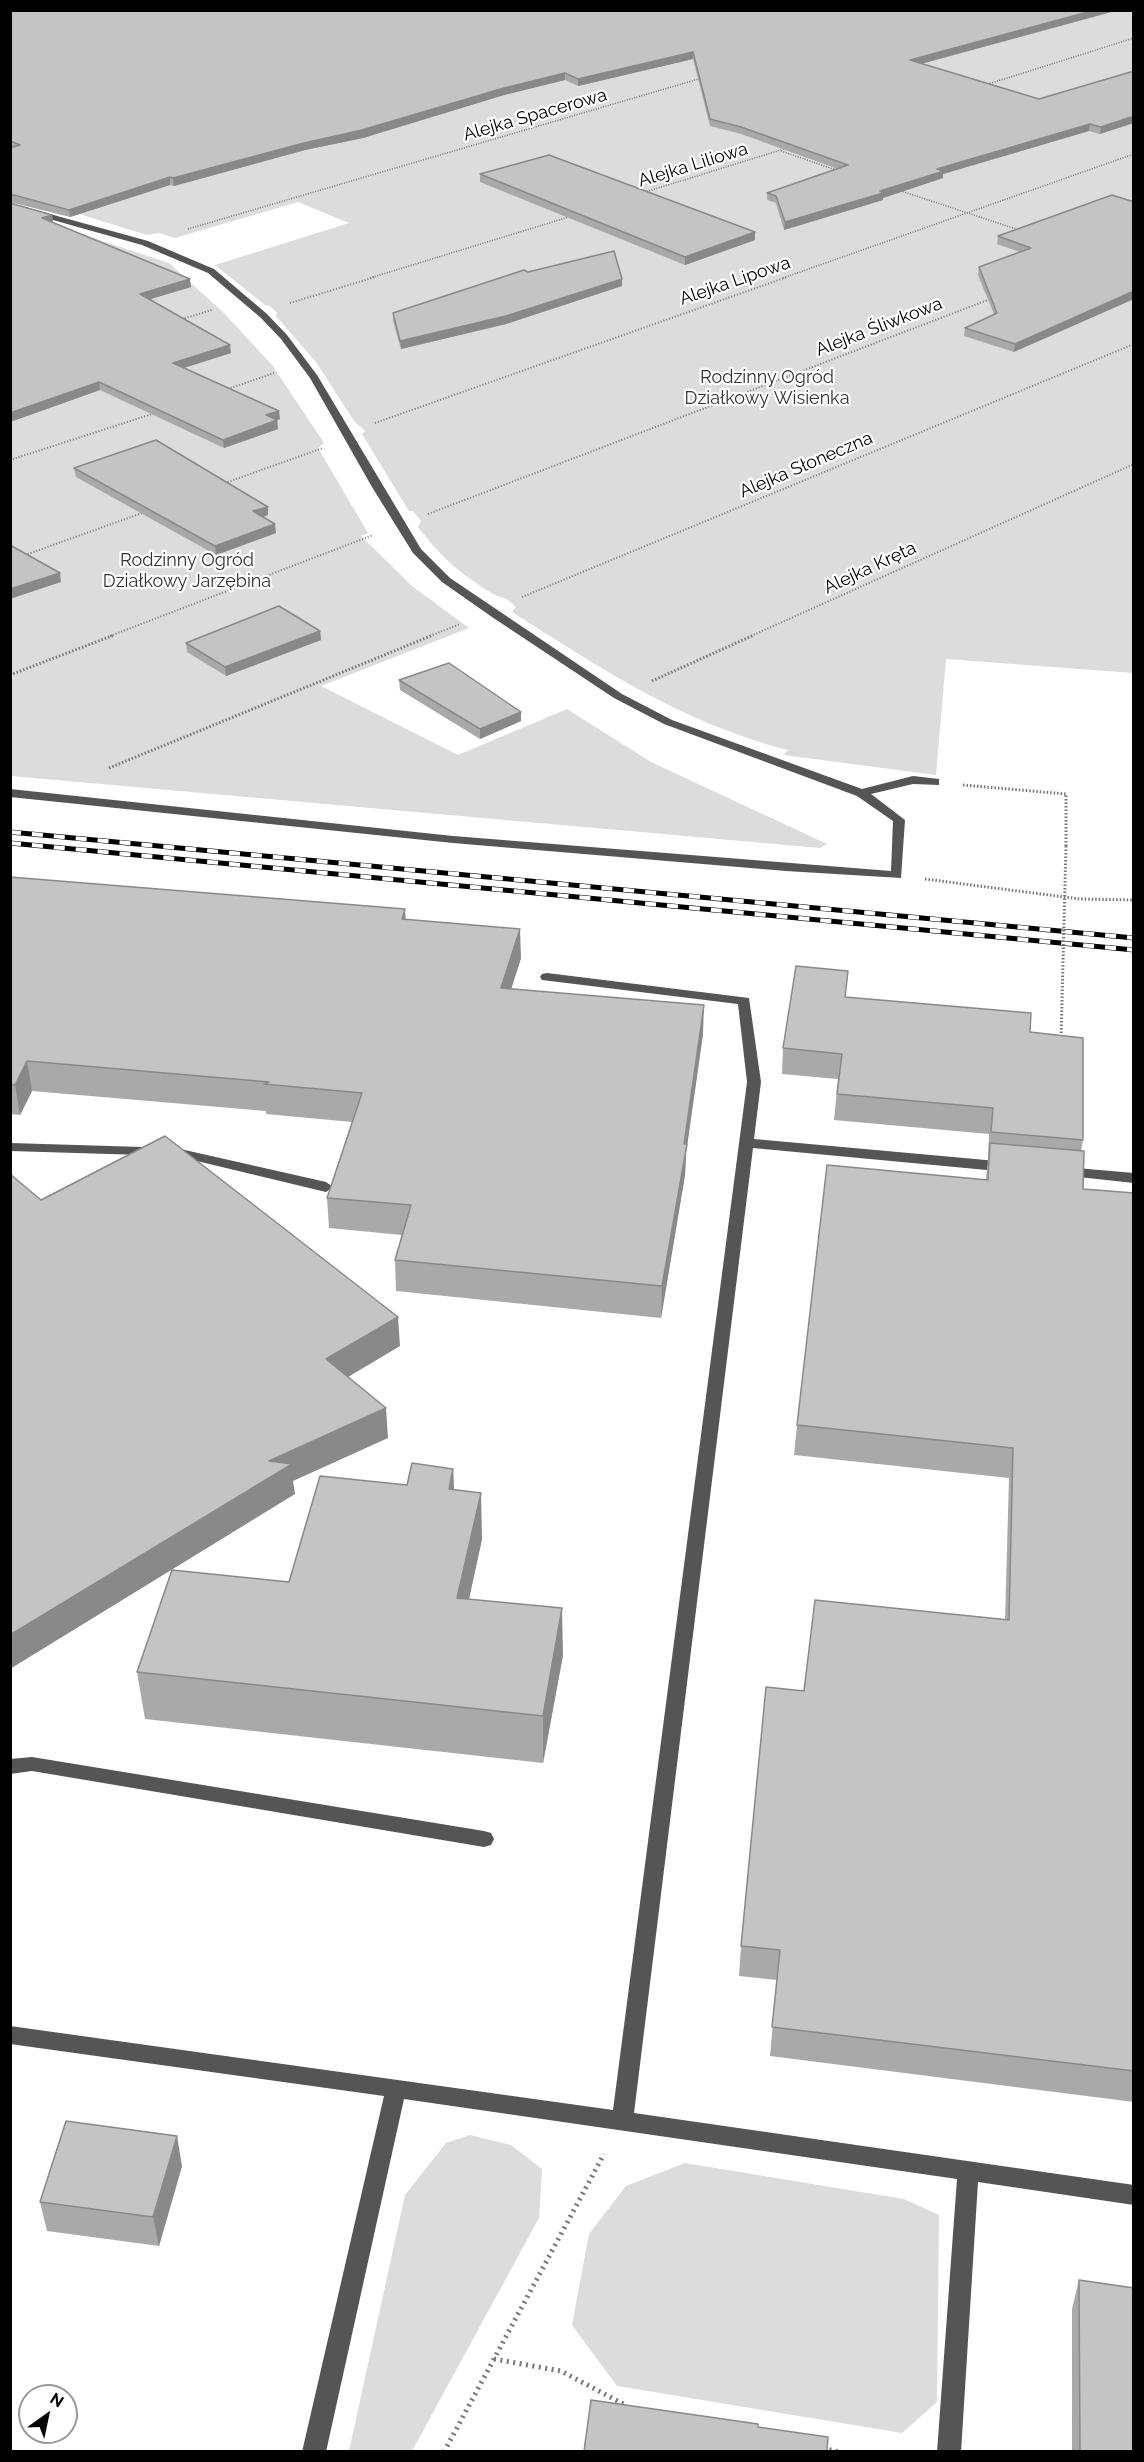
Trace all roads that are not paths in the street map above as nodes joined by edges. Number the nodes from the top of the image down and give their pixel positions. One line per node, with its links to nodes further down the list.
1 (10, 205): 4 (lane)
2 (935, 782): 4 (lane)
3 (10, 793): 4 (lane)
4 (861, 793)
5 (547, 977): 6 (lane)
6 (746, 1143): 8 (lane); 16 (lane)
7 (10, 1147): 11 (lane)
8 (1028, 1169)
9 (1051, 1171): 10 (lane)
10 (1134, 1178)
11 (326, 1187)
12 (10, 1767): 13 (lane)
13 (484, 1839)
14 (10, 2035): 15 (lane)
15 (396, 2088): 16 (lane); 19 (lane)
16 (622, 2121): 17 (lane)
17 (968, 2171): 18 (lane); 20 (lane)
18 (1134, 2195)
19 (314, 2451)
20 (949, 2451)

